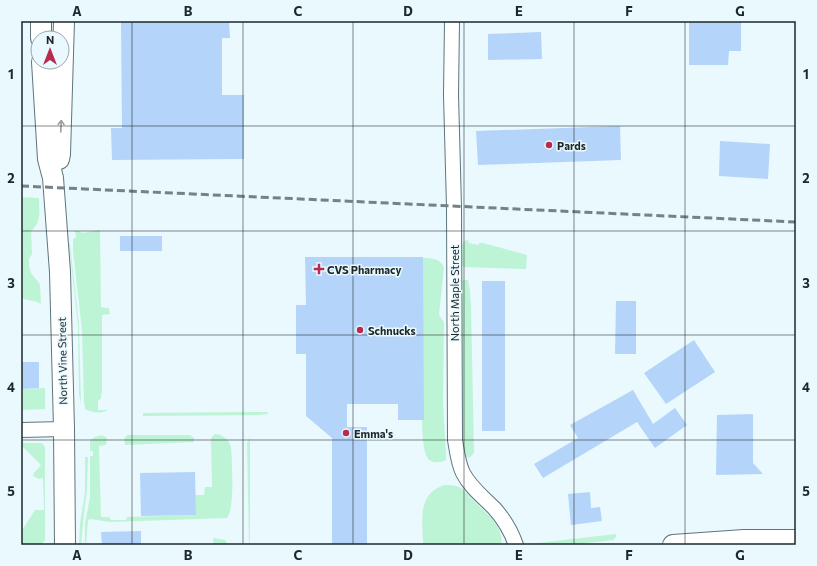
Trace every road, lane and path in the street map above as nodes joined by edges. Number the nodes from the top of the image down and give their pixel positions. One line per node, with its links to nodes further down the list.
1 (64, 21): 4 (main road, North Vine Street, one-way to 1)
2 (452, 21): 9 (street, North Maple Street)
3 (42, 70): 4 (main road, North Vine Street)
4 (53, 178): 5 (main road, North Vine Street)
5 (64, 429): 6 (street); 8 (main road, North Vine Street)
6 (21, 430)
7 (796, 540): 10 (main road)
8 (65, 545)
9 (516, 545)
10 (673, 545)

